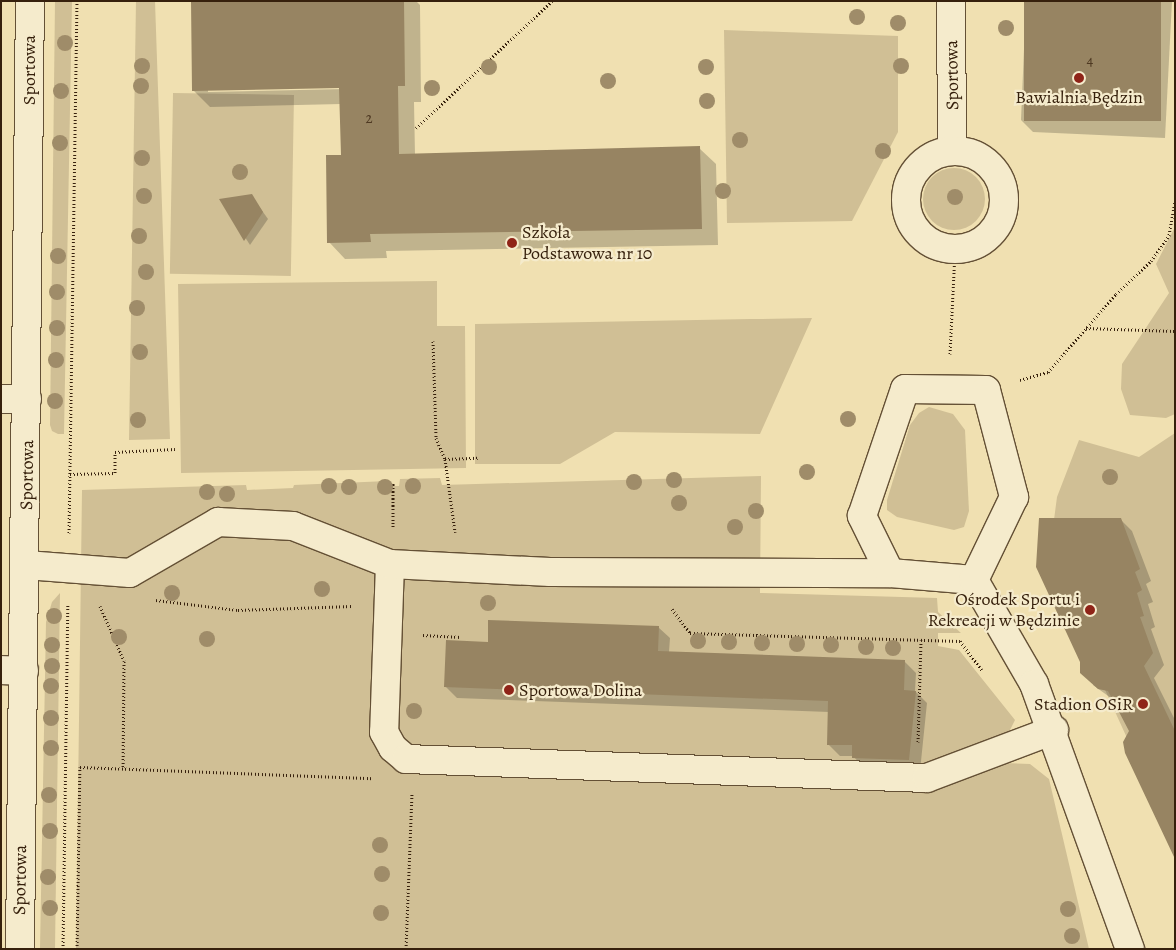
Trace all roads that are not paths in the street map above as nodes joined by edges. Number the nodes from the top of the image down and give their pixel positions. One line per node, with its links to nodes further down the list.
1 (30, 1): 4 (street, Sportowa)
2 (951, 1): 3 (street, Sportowa)
3 (952, 149): 3 (street)
4 (14, 399): 6 (street, Sportowa)
5 (390, 564): 6 (street); 7 (street); 10 (street)
6 (26, 565): 9 (street, Sportowa)
7 (890, 573): 8 (street); 8 (street)
8 (974, 580): 10 (street)
9 (12, 670): 11 (street, Sportowa)
10 (1054, 730): 12 (street)
11 (20, 949)
12 (1130, 949)

